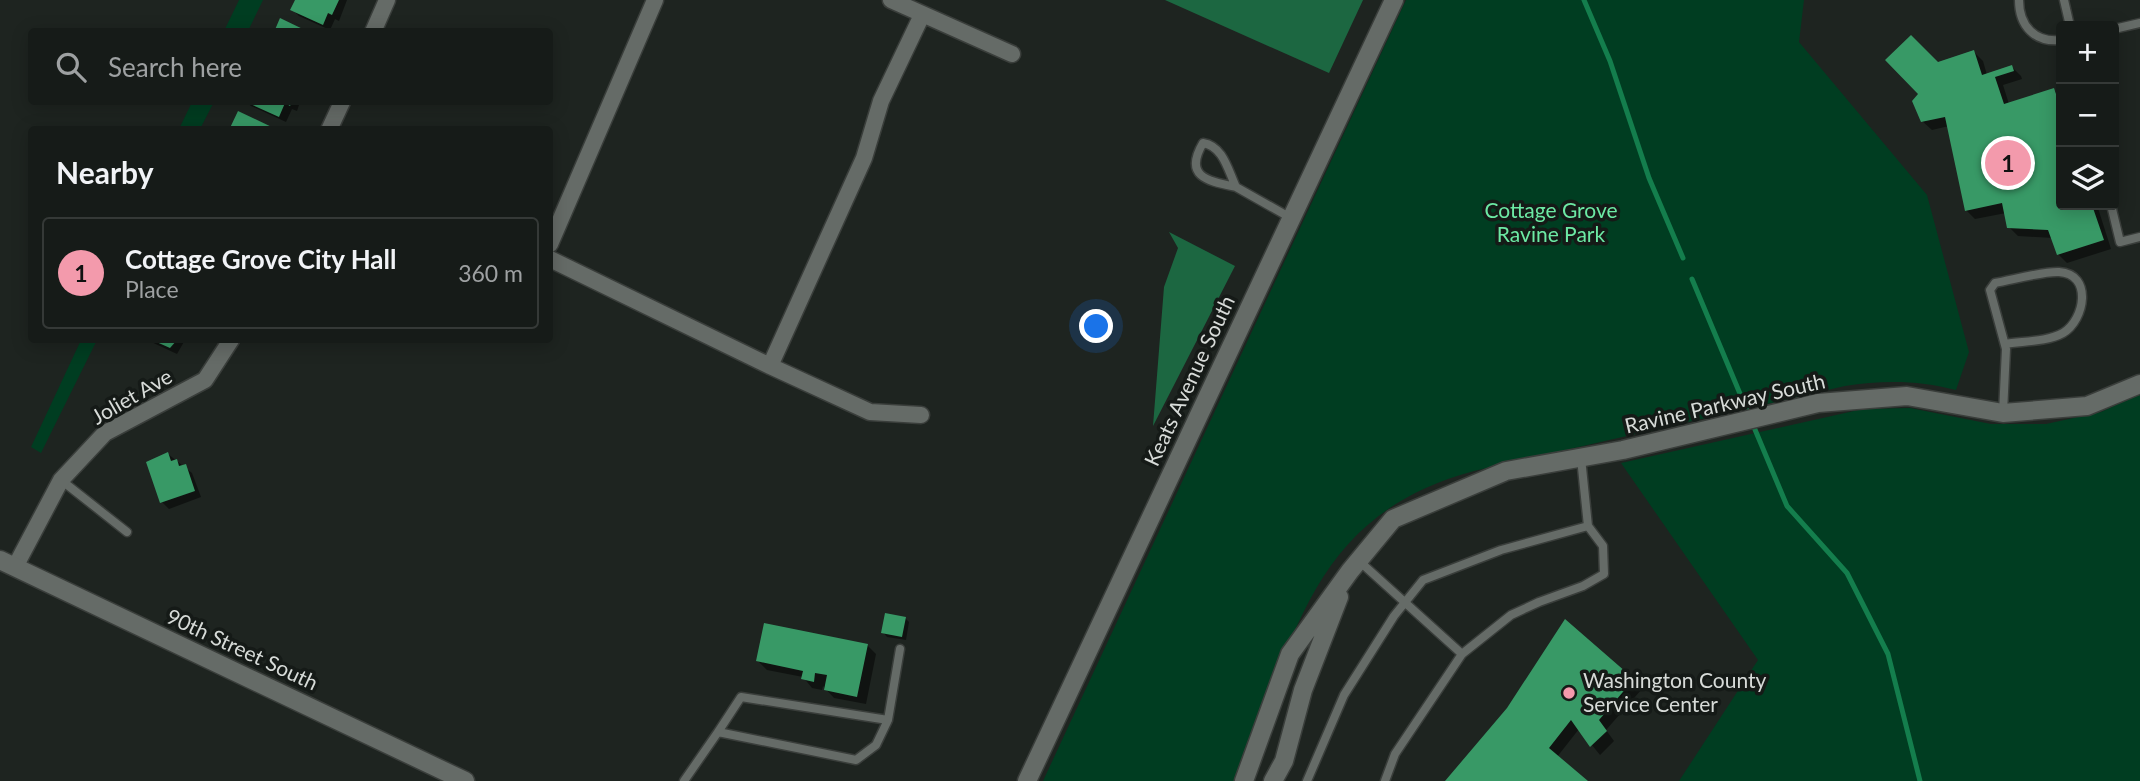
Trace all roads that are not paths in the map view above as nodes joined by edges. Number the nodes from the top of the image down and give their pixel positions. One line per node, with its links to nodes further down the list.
1 (387, 0): 10 (street)
2 (655, 0): 19 (street)
3 (891, 0): 7 (street)
4 (1394, 0): 18 (street, Keats Avenue South)
5 (2019, 0): 12 (lane)
6 (2064, 0): 8 (lane)
7 (922, 15): 13 (street); 24 (street)
8 (2069, 21)
9 (2140, 23): 11 (lane)
10 (375, 28)
11 (2119, 28)
12 (2056, 41)
13 (1012, 54)
14 (341, 105): 15 (street)
15 (331, 126)
16 (1236, 187): 16 (lane); 18 (lane)
17 (2112, 210): 20 (lane)
18 (1291, 218): 41 (street, Keats Avenue South)
19 (553, 237)
20 (2140, 237)
21 (553, 259): 24 (street)
22 (229, 343): 29 (street, Joliet Ave)
23 (2005, 344): 23 (lane); 26 (lane)
24 (770, 366): 27 (street)
25 (2140, 384): 26 (street, Ravine Parkway South)
26 (2003, 413): 28 (street, Ravine Parkway South)
27 (920, 415)
28 (1581, 458): 30 (lane); 33 (street, Ravine Parkway South)
29 (61, 480): 31 (lane); 32 (street, Joliet Ave)
30 (1588, 526): 34 (lane); 36 (lane)
31 (127, 532)
32 (8, 563): 39 (street, 90th Street South)
33 (1354, 565): 34 (lane); 42 (street, Ravine Parkway South); 43 (street, Ravine Parkway South)
34 (1404, 603): 36 (lane); 44 (lane)
35 (900, 649): 37 (lane)
36 (1462, 654): 45 (lane)
37 (888, 720): 38 (lane); 38 (lane)
38 (718, 732): 40 (lane)
39 (465, 781)
40 (684, 781)
41 (1027, 781)
42 (1244, 781)
43 (1273, 781)
44 (1307, 781)
45 (1385, 781)

